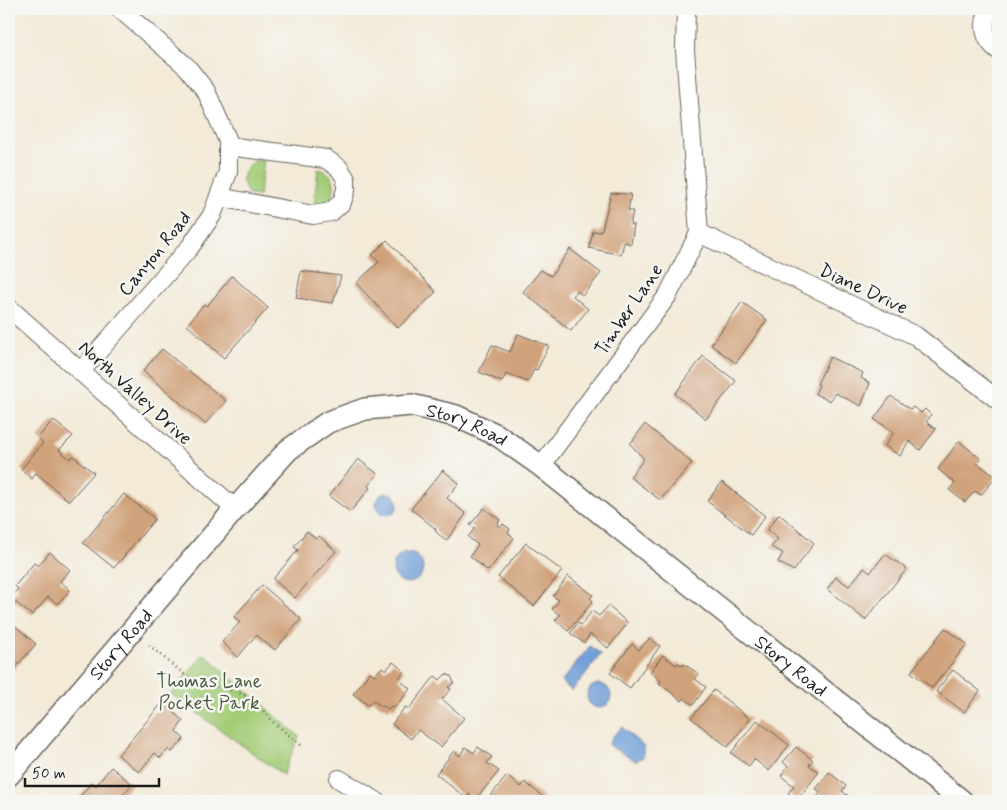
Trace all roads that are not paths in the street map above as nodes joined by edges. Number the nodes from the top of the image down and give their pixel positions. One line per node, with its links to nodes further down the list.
1 (120, 9): 5 (street, Canyon Road)
2 (686, 9): 7 (street)
3 (990, 9): 4 (street)
4 (998, 50)
5 (228, 146): 6 (street, Canyon Road); 6 (street)
6 (218, 197): 9 (street, Canyon Road)
7 (699, 233): 10 (street, Diane Drive); 11 (street, Timber Lane)
8 (9, 308): 9 (street, North Valley Drive)
9 (81, 371): 12 (street, North Valley Drive)
10 (998, 400)
11 (541, 466): 12 (street, Story Road); 16 (street, Story Road)
12 (235, 509): 13 (street, Story Road)
13 (9, 775)
14 (339, 779): 15 (street)
15 (376, 801)
16 (962, 801)

